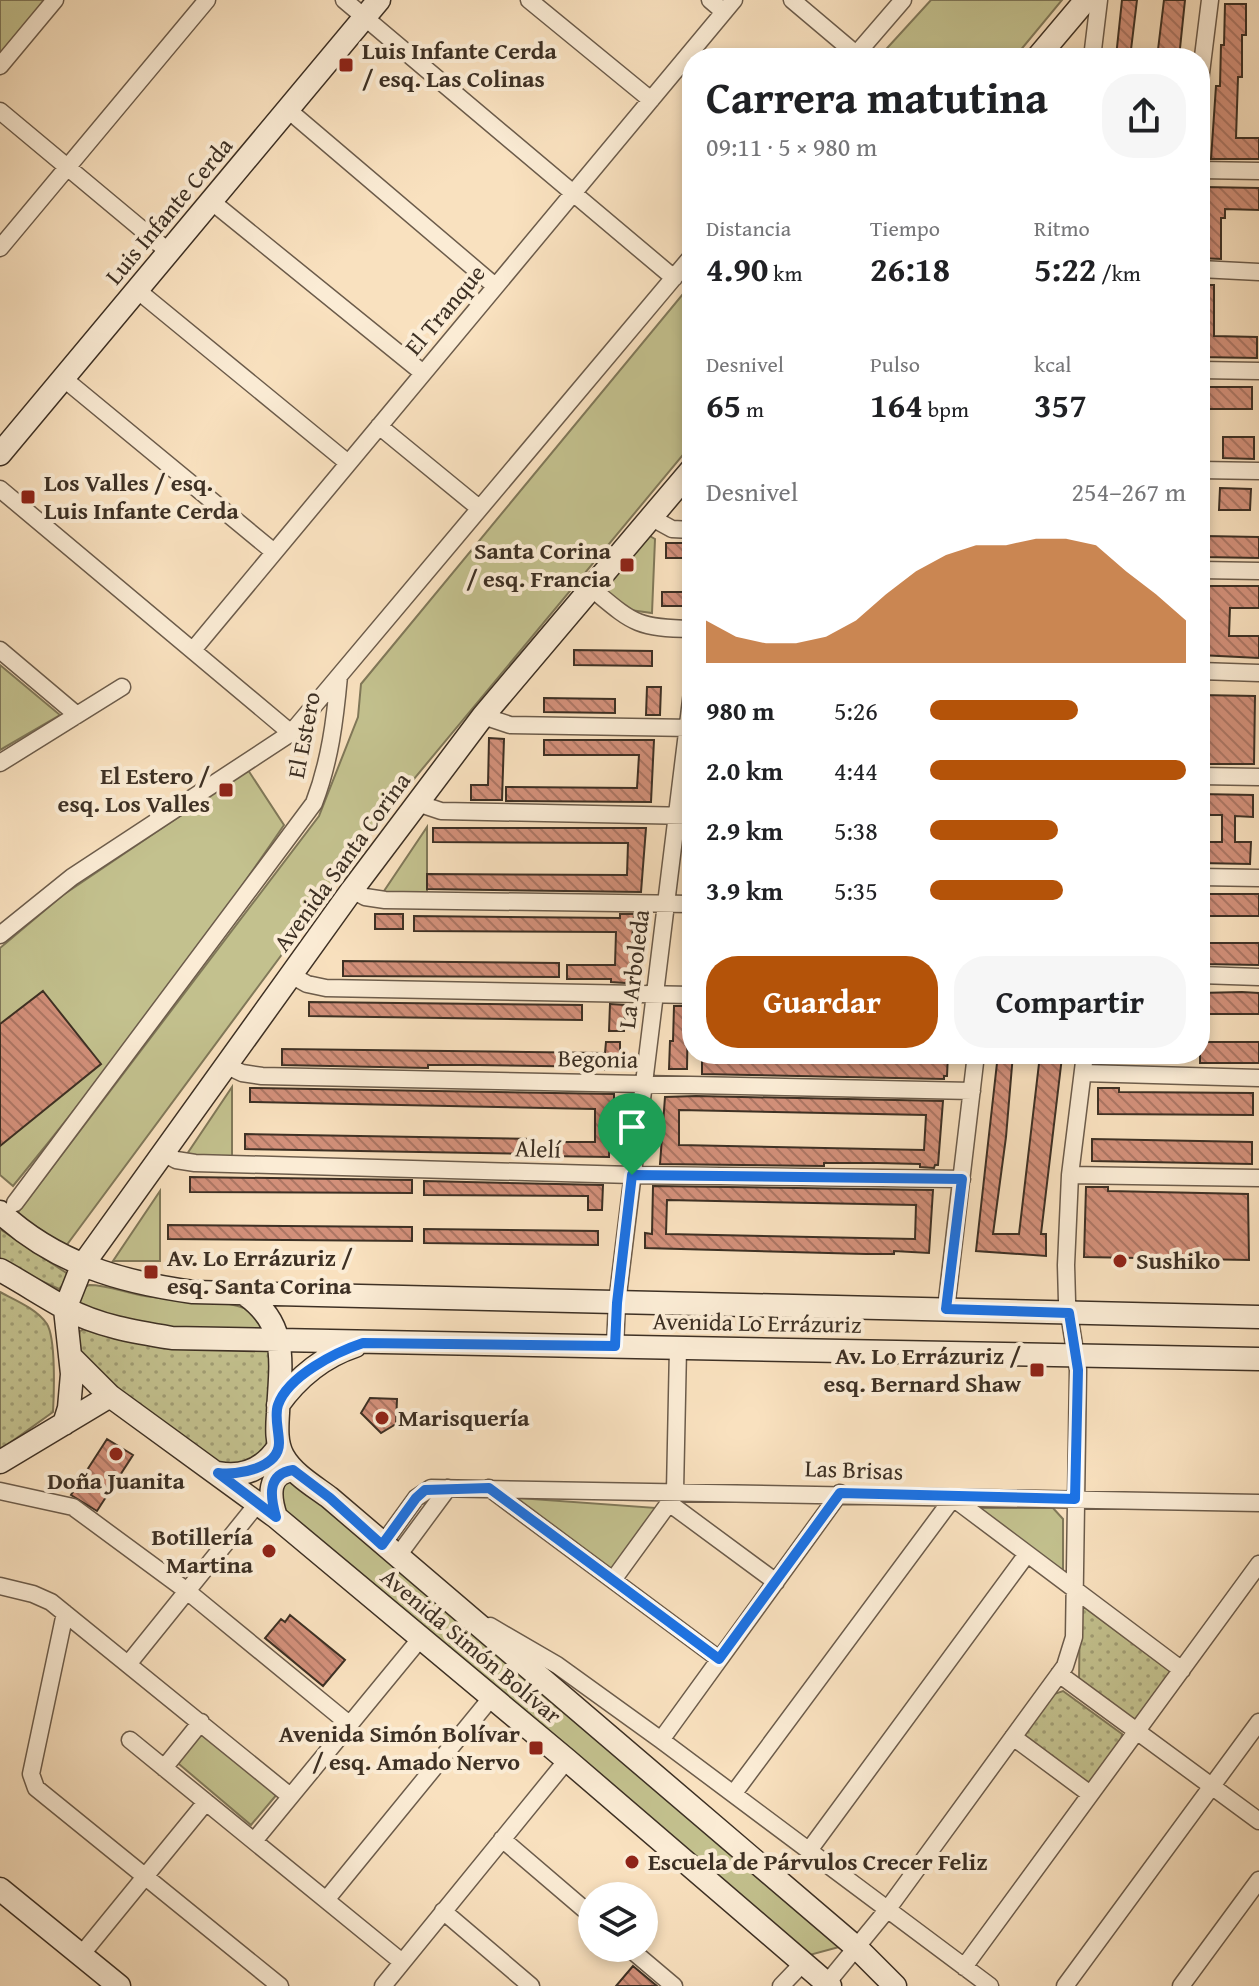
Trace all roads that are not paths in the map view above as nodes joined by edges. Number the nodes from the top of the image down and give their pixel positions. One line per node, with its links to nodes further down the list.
1 (55, 0): 20 (street)
2 (207, 0): 24 (street)
3 (344, 0): 12 (street)
4 (529, 0): 21 (street)
5 (710, 0): 11 (street)
6 (792, 0): 14 (street)
7 (903, 0): 15 (street)
8 (1086, 0): 16 (main road)
9 (1099, 0): 17 (street)
10 (1210, 0): 18 (street)
11 (729, 6): 13 (street, El Tranque)
12 (371, 9): 22 (main road, Luis Infante Cerda); 27 (street)
13 (694, 48)
14 (846, 48)
15 (862, 48)
16 (1045, 48)
17 (1093, 48)
18 (1204, 48)
19 (682, 63): 21 (street, El Tranque)
20 (0, 66)
21 (651, 100): 27 (street, El Tranque)
22 (287, 109): 28 (main road, Luis Infante Cerda); 35 (street)
23 (0, 111): 24 (street)
24 (68, 167): 29 (street); 30 (street)
25 (1210, 170): 26 (street)
26 (1259, 171)
27 (573, 193): 34 (street); 35 (street, El Tranque)
28 (211, 201): 30 (main road, Luis Infante Cerda); 39 (street)
29 (0, 248)
30 (169, 252): 36 (main road, Luis Infante Cerda)
31 (682, 268): 34 (street, El Estero)
32 (1210, 270): 33 (street)
33 (1259, 272)
34 (674, 278): 48 (street, El Estero)
35 (495, 286): 39 (street, El Tranque)
36 (137, 290): 40 (main road, Luis Infante Cerda); 43 (street)
37 (1210, 370): 38 (street)
38 (1259, 371)
39 (423, 373): 41 (street, El Tranque)
40 (63, 378): 42 (main road, Luis Infante Cerda); 51 (street)
41 (379, 426): 43 (street, El Tranque); 48 (street)
42 (0, 454)
43 (348, 463): 51 (street, El Tranque)
44 (1210, 470): 45 (street)
45 (1259, 471)
46 (682, 481): 49 (main road, Avenida Santa Corina)
47 (0, 489): 57 (street)
48 (479, 508): 60 (street, El Estero)
49 (652, 518): 50 (street); 54 (main road, Avenida Santa Corina)
50 (682, 530)
51 (274, 552): 57 (street, El Tranque)
52 (1210, 570): 53 (street)
53 (1259, 571)
54 (591, 588): 55 (street); 63 (main road, Avenida Santa Corina)
55 (682, 628)
56 (0, 650): 62 (street)
57 (193, 650): 65 (street)
58 (1210, 671): 59 (street)
59 (1259, 673)
60 (339, 676): 65 (street); 95 (street, El Estero)
61 (122, 687): 62 (street)
62 (77, 715): 66 (street)
63 (483, 716): 64 (street); 69 (main road, Avenida Santa Corina)
64 (682, 728)
65 (291, 733): 77 (street)
66 (0, 763)
67 (1210, 776): 68 (street)
68 (1259, 777)
69 (417, 803): 70 (street); 74 (main road, Avenida Santa Corina)
70 (682, 816)
71 (682, 826): 75 (street, La Arboleda)
72 (1210, 877): 73 (street)
73 (1259, 878)
74 (352, 890): 75 (street); 78 (main road, Avenida Santa Corina)
75 (666, 903): 76 (street); 81 (street, La Arboleda)
76 (682, 904)
77 (0, 935)
78 (291, 975): 81 (street); 85 (main road, Avenida Santa Corina)
79 (1210, 975): 80 (street)
80 (1259, 977)
81 (656, 995): 82 (street); 88 (street, La Arboleda)
82 (682, 995)
83 (975, 1064): 89 (street)
84 (1084, 1064): 86 (street)
85 (225, 1065): 88 (street, Begonia); 90 (main road, Avenida Santa Corina)
86 (1083, 1073): 87 (street); 92 (street)
87 (1259, 1078)
88 (644, 1084): 89 (street, Begonia); 91 (street, La Arboleda)
89 (972, 1091): 94 (street)
90 (163, 1153): 91 (street, Alelí); 96 (main road, Avenida Santa Corina)
91 (632, 1175): 94 (street, Alelí); 99 (street, La Arboleda)
92 (1070, 1175): 93 (street); 102 (street)
93 (1259, 1178)
94 (962, 1179): 101 (street)
95 (8, 1208): 96 (main road, Avenida Lo Errázuriz)
96 (82, 1266): 98 (main road, Avenida Lo Errázuriz); 100 (main road, Avenida Santa Corina)
97 (0, 1270): 100 (main road, Avenida Lo Errázuriz)
98 (246, 1295): 99 (main road, Avenida Lo Errázuriz); 104 (main road)
99 (617, 1303): 101 (main road, Avenida Lo Errázuriz); 106 (street, La Arboleda)
100 (65, 1309): 104 (main road, Avenida Lo Errázuriz); 108 (main road)
101 (946, 1309): 102 (main road, Avenida Lo Errázuriz)
102 (1069, 1313): 103 (main road, Avenida Lo Errázuriz); 109 (street)
103 (1259, 1317)
104 (279, 1341): 105 (main road, Avenida Lo Errázuriz); 112 (main road, Avenida Simón Bolívar)
105 (363, 1343): 106 (main road, Avenida Lo Errázuriz); 112 (main road)
106 (615, 1346): 107 (main road, Avenida Lo Errázuriz)
107 (678, 1348): 109 (main road, Avenida Lo Errázuriz); 121 (street)
108 (70, 1356): 111 (main road, Avenida Simón Bolívar); 113 (main road)
109 (1076, 1356): 110 (main road, Avenida Lo Errázuriz); 123 (street)
110 (1259, 1359)
111 (110, 1396): 113 (main road); 117 (main road, Avenida Simón Bolívar)
112 (278, 1405): 114 (main road, Avenida Simón Bolívar)
113 (64, 1424): 115 (main road)
114 (279, 1446): 116 (main road, Avenida Simón Bolívar); 117 (main road)
115 (0, 1462)
116 (293, 1470): 125 (main road); 126 (main road, Avenida Simón Bolívar)
117 (218, 1473): 125 (main road, Avenida Simón Bolívar)
118 (489, 1488): 121 (street, Las Brisas); 126 (street, Las Brisas); 129 (street)
119 (0, 1491): 133 (street)
120 (840, 1493): 121 (street, Las Brisas); 122 (street, Las Brisas); 130 (street)
121 (672, 1497): 129 (street); 130 (street)
122 (953, 1498): 123 (street, Las Brisas); 127 (street); 152 (street)
123 (1075, 1499): 124 (street, Las Brisas); 132 (street)
124 (1259, 1503)
125 (267, 1510): 133 (street); 136 (main road, Avenida Simón Bolívar)
126 (389, 1551): 135 (main road, Avenida Simón Bolívar)
127 (1027, 1554): 132 (street); 159 (street)
128 (1259, 1564): 139 (street)
129 (613, 1580): 137 (street)
130 (776, 1582): 137 (street)
131 (0, 1586): 134 (street)
132 (1074, 1589): 139 (street); 140 (street)
133 (187, 1591): 138 (street); 144 (street)
134 (65, 1613): 138 (street); 160 (street)
135 (464, 1614): 148 (street); 167 (main road, Avenida Simón Bolívar)
136 (420, 1639): 141 (main road, Avenida Simón Bolívar); 144 (street)
137 (719, 1659): 148 (street)
138 (129, 1663): 142 (street)
139 (1182, 1670): 145 (street)
140 (1059, 1674): 145 (street); 146 (street)
141 (491, 1698): 149 (main road, Avenida Simón Bolívar); 163 (street)
142 (201, 1722): 150 (street); 154 (street)
143 (1259, 1722): 151 (street)
144 (349, 1724): 154 (street)
145 (1137, 1731): 151 (street); 153 (street)
146 (1013, 1737): 153 (street); 165 (street)
147 (130, 1740): 150 (street)
148 (661, 1740): 152 (street)
149 (567, 1760): 157 (street); 171 (main road, Avenida Simón Bolívar)
150 (164, 1768): 155 (street)
151 (1212, 1787): 156 (street); 182 (street)
152 (734, 1793): 159 (street)
153 (1090, 1794): 172 (street)
154 (290, 1796): 158 (street)
155 (206, 1802): 158 (street); 160 (street)
156 (1259, 1821)
157 (502, 1839): 164 (street); 166 (street)
158 (254, 1841): 163 (street)
159 (810, 1849): 165 (street)
160 (145, 1876): 168 (street); 176 (street)
161 (1259, 1880): 183 (street)
162 (0, 1889): 168 (main road)
163 (326, 1900): 169 (street)
164 (578, 1904)
165 (887, 1910): 167 (street); 172 (street)
166 (443, 1911): 169 (street); 173 (street)
167 (857, 1948): 174 (street); 180 (main road, Avenida Simón Bolívar)
168 (81, 1955): 175 (main road)
169 (402, 1962): 177 (street)
170 (646, 1962): 178 (street)
171 (804, 1962): 174 (main road, Avenida Simón Bolívar); 179 (street)
172 (964, 1967): 181 (street)
173 (522, 1983)
174 (829, 1984)
175 (119, 1986)
176 (280, 1986)
177 (383, 1986)
178 (674, 1986)
179 (781, 1986)
180 (895, 1986)
181 (990, 1986)
182 (1065, 1986)
183 (1181, 1986)

